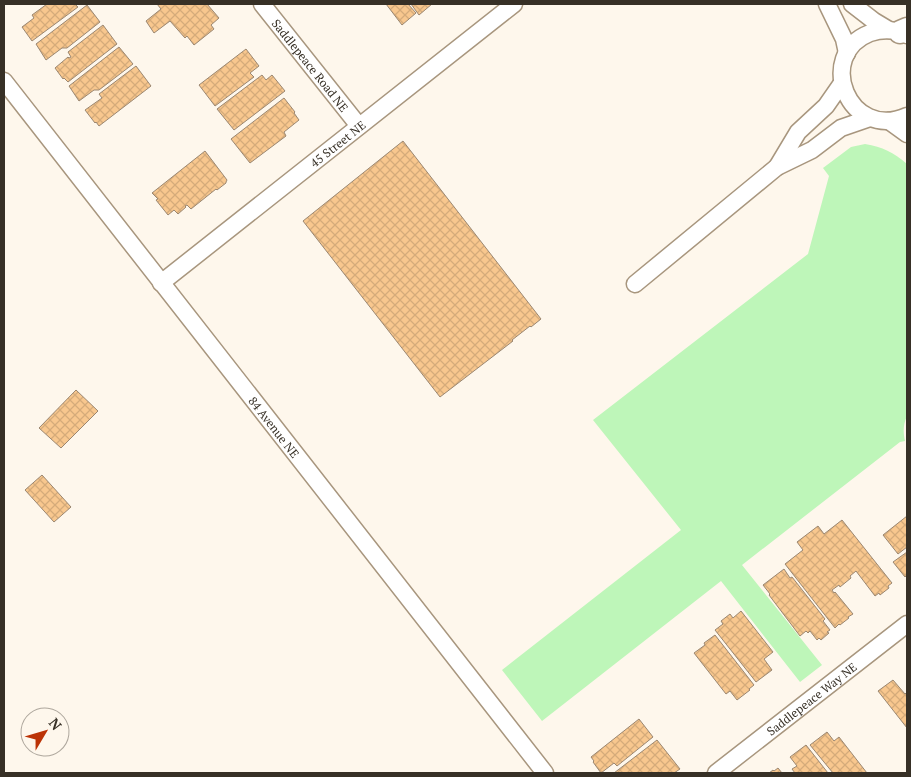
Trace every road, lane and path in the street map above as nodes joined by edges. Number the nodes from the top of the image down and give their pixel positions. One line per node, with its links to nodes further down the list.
1 (262, 4): 12 (street, Saddlepeace Road NE)
2 (514, 4): 12 (street, 45 Street NE)
3 (827, 4): 6 (street)
4 (852, 4): 5 (street)
5 (901, 32): 6 (street)
6 (847, 53): 8 (street)
7 (4, 82): 15 (street, 84 Avenue NE)
8 (842, 83): 10 (street); 14 (street)
9 (907, 116): 11 (street)
10 (870, 118): 11 (street); 14 (street)
11 (889, 121): 13 (street)
12 (359, 126): 15 (street, 45 Street NE)
13 (907, 134)
14 (777, 167): 16 (street)
15 (162, 283): 18 (street, 84 Avenue NE)
16 (635, 284)
17 (907, 624): 19 (street, Saddlepeace Way NE)
18 (545, 773)
19 (716, 773)

